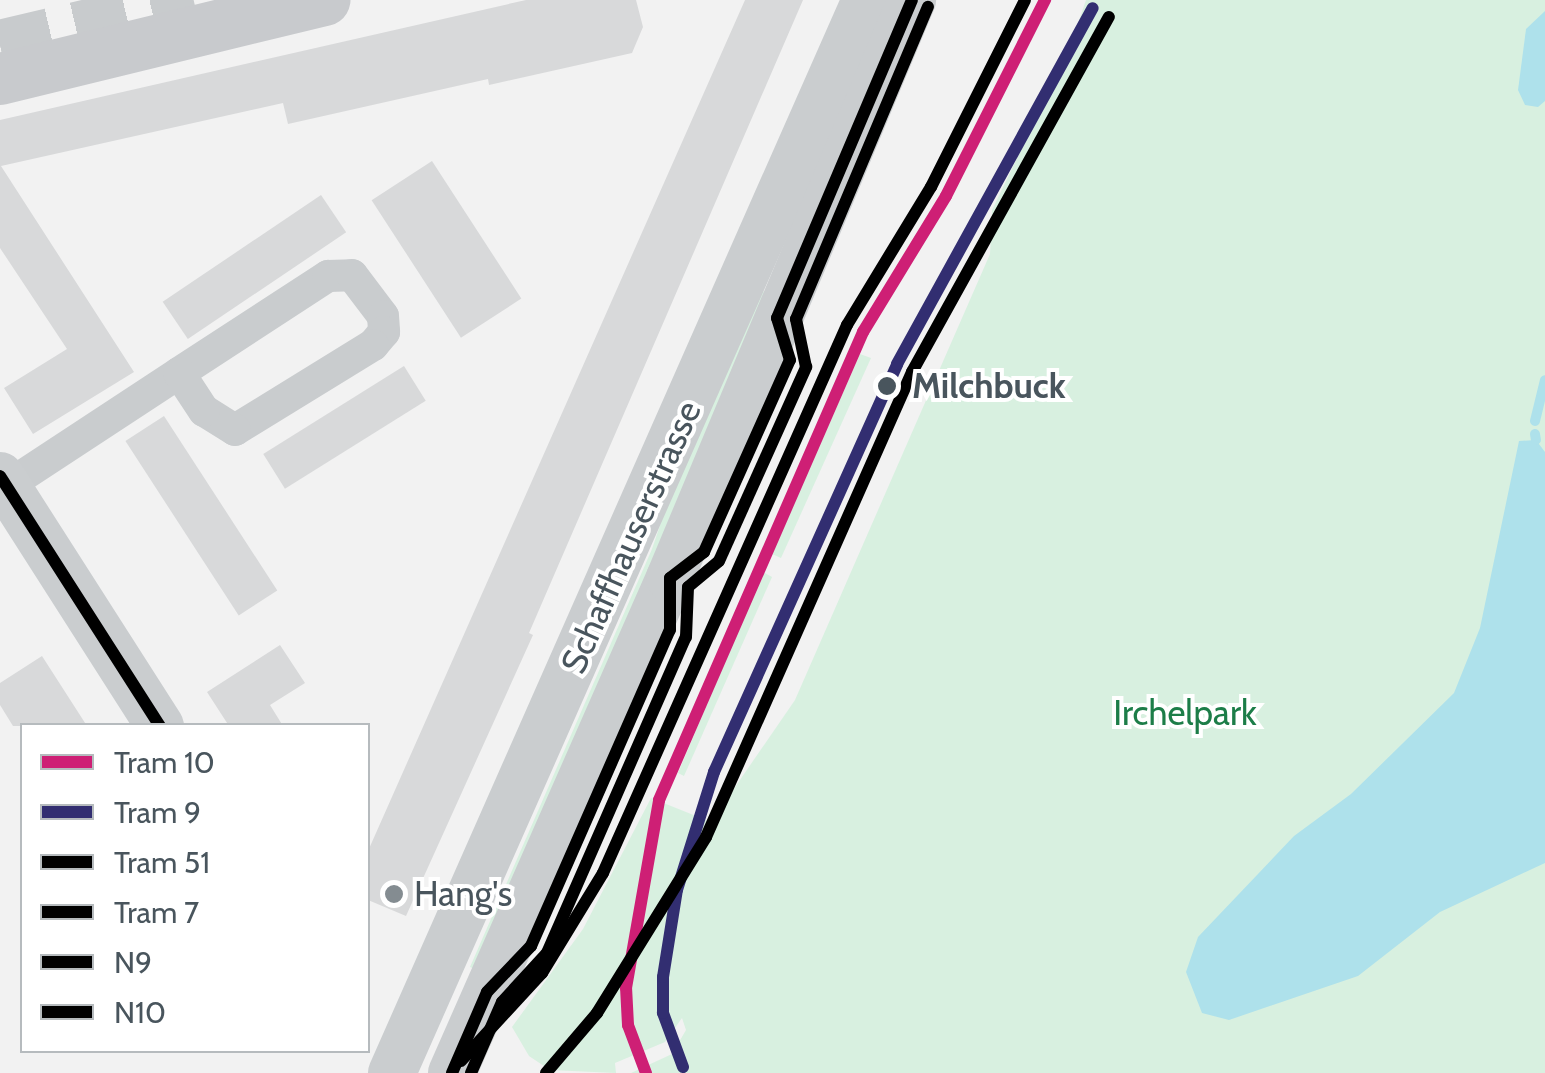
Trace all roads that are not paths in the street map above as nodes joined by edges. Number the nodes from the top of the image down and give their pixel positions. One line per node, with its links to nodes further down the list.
1 (325, 0): 4 (main road)
2 (866, 0): 10 (street, Schaffhauserstrasse)
3 (912, 0): 11 (street, Schaffhauserstrasse)
4 (201, 8): 5 (main road); 6 (main road)
5 (0, 43)
6 (0, 79)
7 (179, 373): 7 (street); 8 (street)
8 (3, 481): 9 (street)
9 (158, 723)
10 (397, 1059)
11 (452, 1073)

